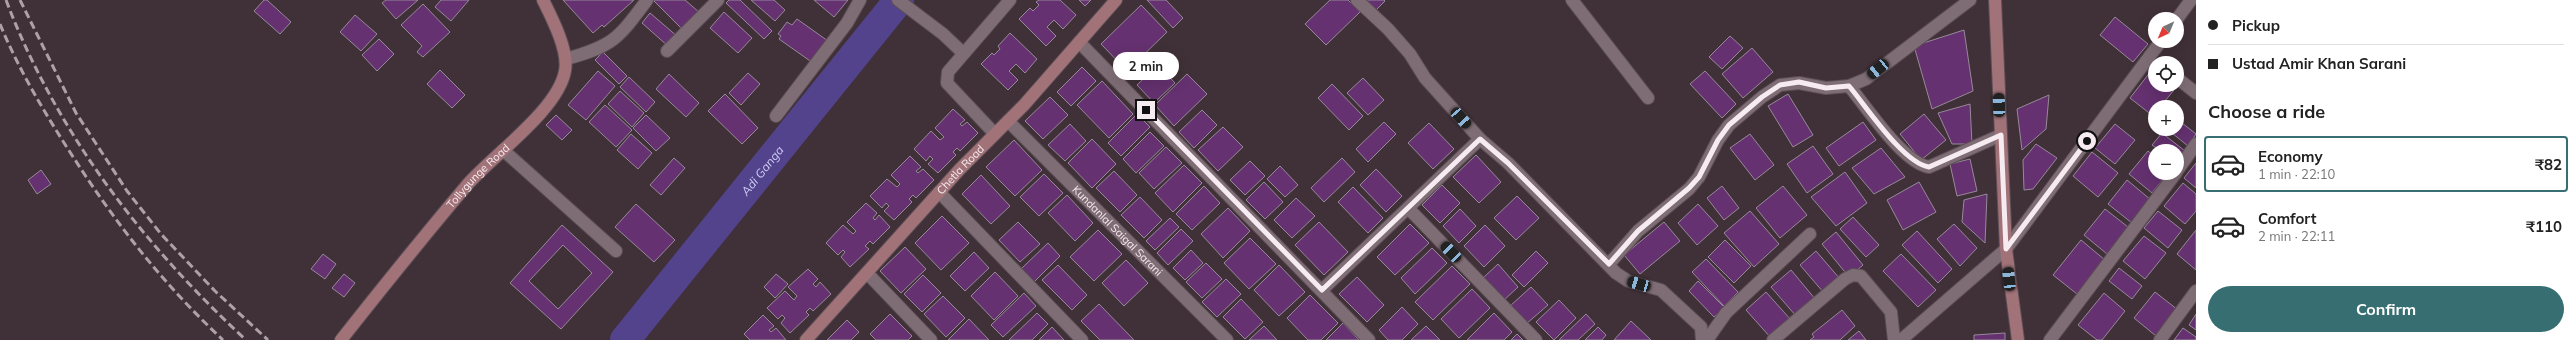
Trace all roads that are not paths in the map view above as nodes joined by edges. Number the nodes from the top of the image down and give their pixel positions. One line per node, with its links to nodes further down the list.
1 (542, 0): 17 (main road, Tollygunge Road)
2 (646, 0): 17 (street)
3 (718, 0): 15 (street)
4 (860, 0): 23 (street)
5 (898, 0): 16 (street)
6 (1010, 0): 16 (street)
7 (1116, 0): 14 (main road, Chetla Road)
8 (1358, 0): 27 (street)
9 (1572, 0): 22 (street)
10 (1970, 0): 20 (street)
11 (1994, 0): 26 (main road)
12 (2191, 0): 13 (street)
13 (2182, 12)
14 (1080, 42): 24 (main road, Chetla Road); 39 (street)
15 (667, 51)
16 (963, 53): 25 (street)
17 (566, 59): 29 (main road, Tollygunge Road)
18 (2148, 68): 35 (street)
19 (2184, 84): 21 (street)
20 (1849, 86): 26 (street); 37 (street)
21 (2196, 94)
22 (1648, 98)
23 (776, 116)
24 (1008, 121): 25 (main road, Chetla Road); 45 (street, Kundanlal Saigal Sarani)
25 (995, 134): 32 (main road, Chetla Road)
26 (2001, 135): 35 (main road)
27 (1480, 139): 33 (street); 37 (street)
28 (2196, 144): 30 (street)
29 (503, 150): 36 (street); 42 (main road, Tollygunge Road)
30 (2184, 161)
31 (2170, 180): 54 (street)
32 (939, 192): 38 (main road, Chetla Road); 44 (street)
33 (1408, 208): 39 (street); 47 (street)
34 (1810, 234): 49 (street)
35 (2006, 249): 52 (street); 53 (main road)
36 (616, 251)
37 (1609, 264): 48 (street)
38 (867, 273): 41 (main road, Chetla Road); 43 (street)
39 (1322, 290): 46 (street)
40 (2196, 291): 55 (street)
41 (807, 339)
42 (340, 340)
43 (931, 340)
44 (1082, 340)
45 (1227, 340)
46 (1369, 340)
47 (1536, 340)
48 (1702, 340)
49 (1707, 340)
50 (1773, 340): 51 (street)
51 (1894, 340)
52 (1901, 340)
53 (2018, 340)
54 (2050, 340)
55 (2160, 340)

